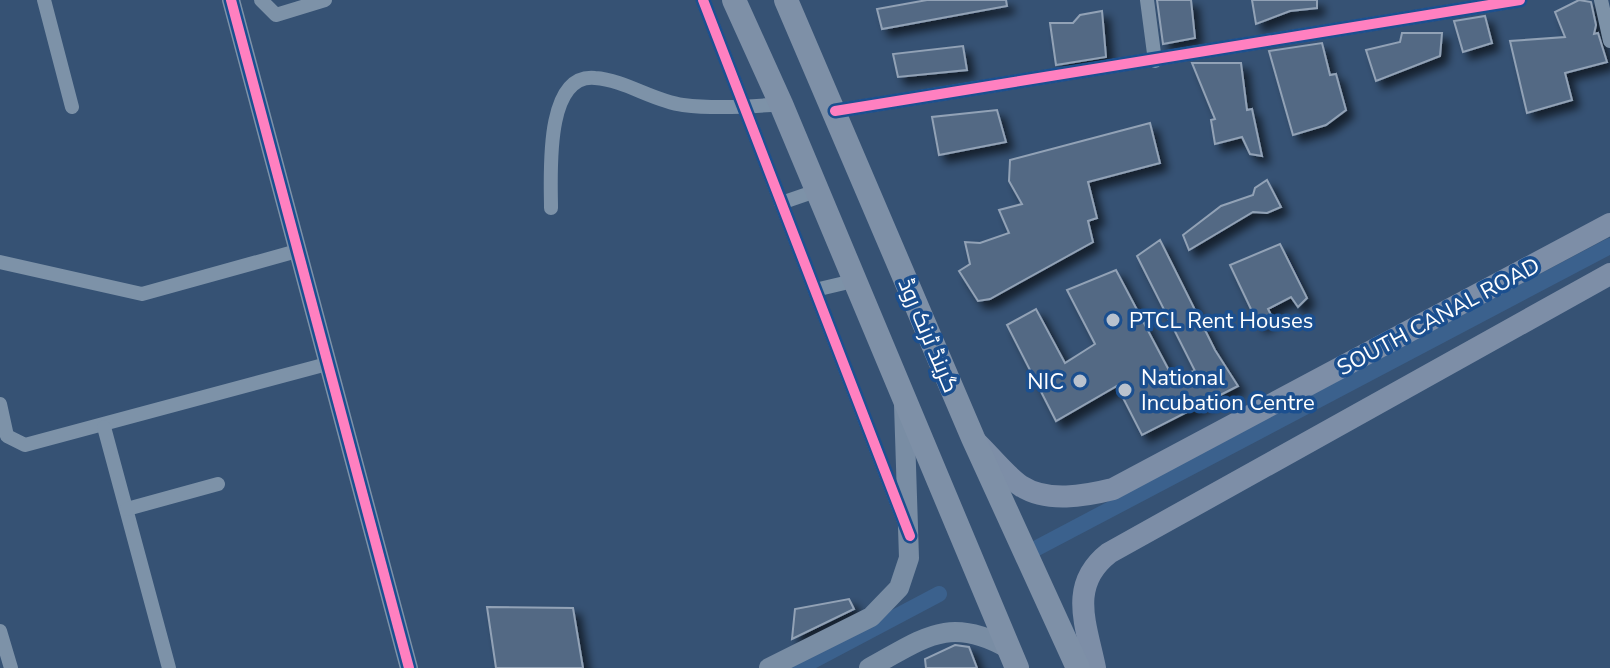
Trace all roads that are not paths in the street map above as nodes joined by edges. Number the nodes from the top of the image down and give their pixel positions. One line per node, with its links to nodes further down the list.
1 (44, 0): 15 (street)
2 (231, 0): 22 (street)
3 (261, 0): 4 (street)
4 (325, 0)
5 (703, 0): 16 (street)
6 (722, 0): 11 (street)
7 (786, 0): 17 (highway, گرینڈ ٹرنک روڈ)
8 (1147, 0): 13 (street)
9 (1520, 0): 13 (street)
10 (1601, 0): 12 (street)
11 (739, 6): 14 (highway)
12 (1610, 41)
13 (1155, 61): 17 (street)
14 (781, 104): 16 (street); 18 (highway)
15 (72, 107)
16 (744, 107): 19 (street); 20 (street)
17 (835, 111): 31 (highway, گرینڈ ٹرنک روڈ)
18 (816, 191): 19 (street); 25 (highway)
19 (781, 203): 26 (street)
20 (551, 208)
21 (1610, 224): 31 (main road, SOUTH CANAL ROAD)
22 (297, 251): 23 (street); 27 (street)
23 (0, 262)
24 (1610, 274): 43 (main road)
25 (853, 281): 26 (street); 28 (highway)
26 (815, 290): 34 (street)
27 (327, 364): 30 (street); 39 (street)
28 (904, 402): 34 (main road); 36 (highway)
29 (0, 404): 30 (street)
30 (104, 427): 33 (street)
31 (973, 438): 42 (highway, گرینڈ ٹرنک روڈ)
32 (218, 484): 33 (street)
33 (127, 509): 38 (street)
34 (910, 536): 40 (main road)
35 (0, 631): 37 (street)
36 (1003, 650): 41 (main road)
37 (11, 668)
38 (169, 668)
39 (409, 668)
40 (769, 668)
41 (869, 668)
42 (1078, 668)
43 (1095, 668)

